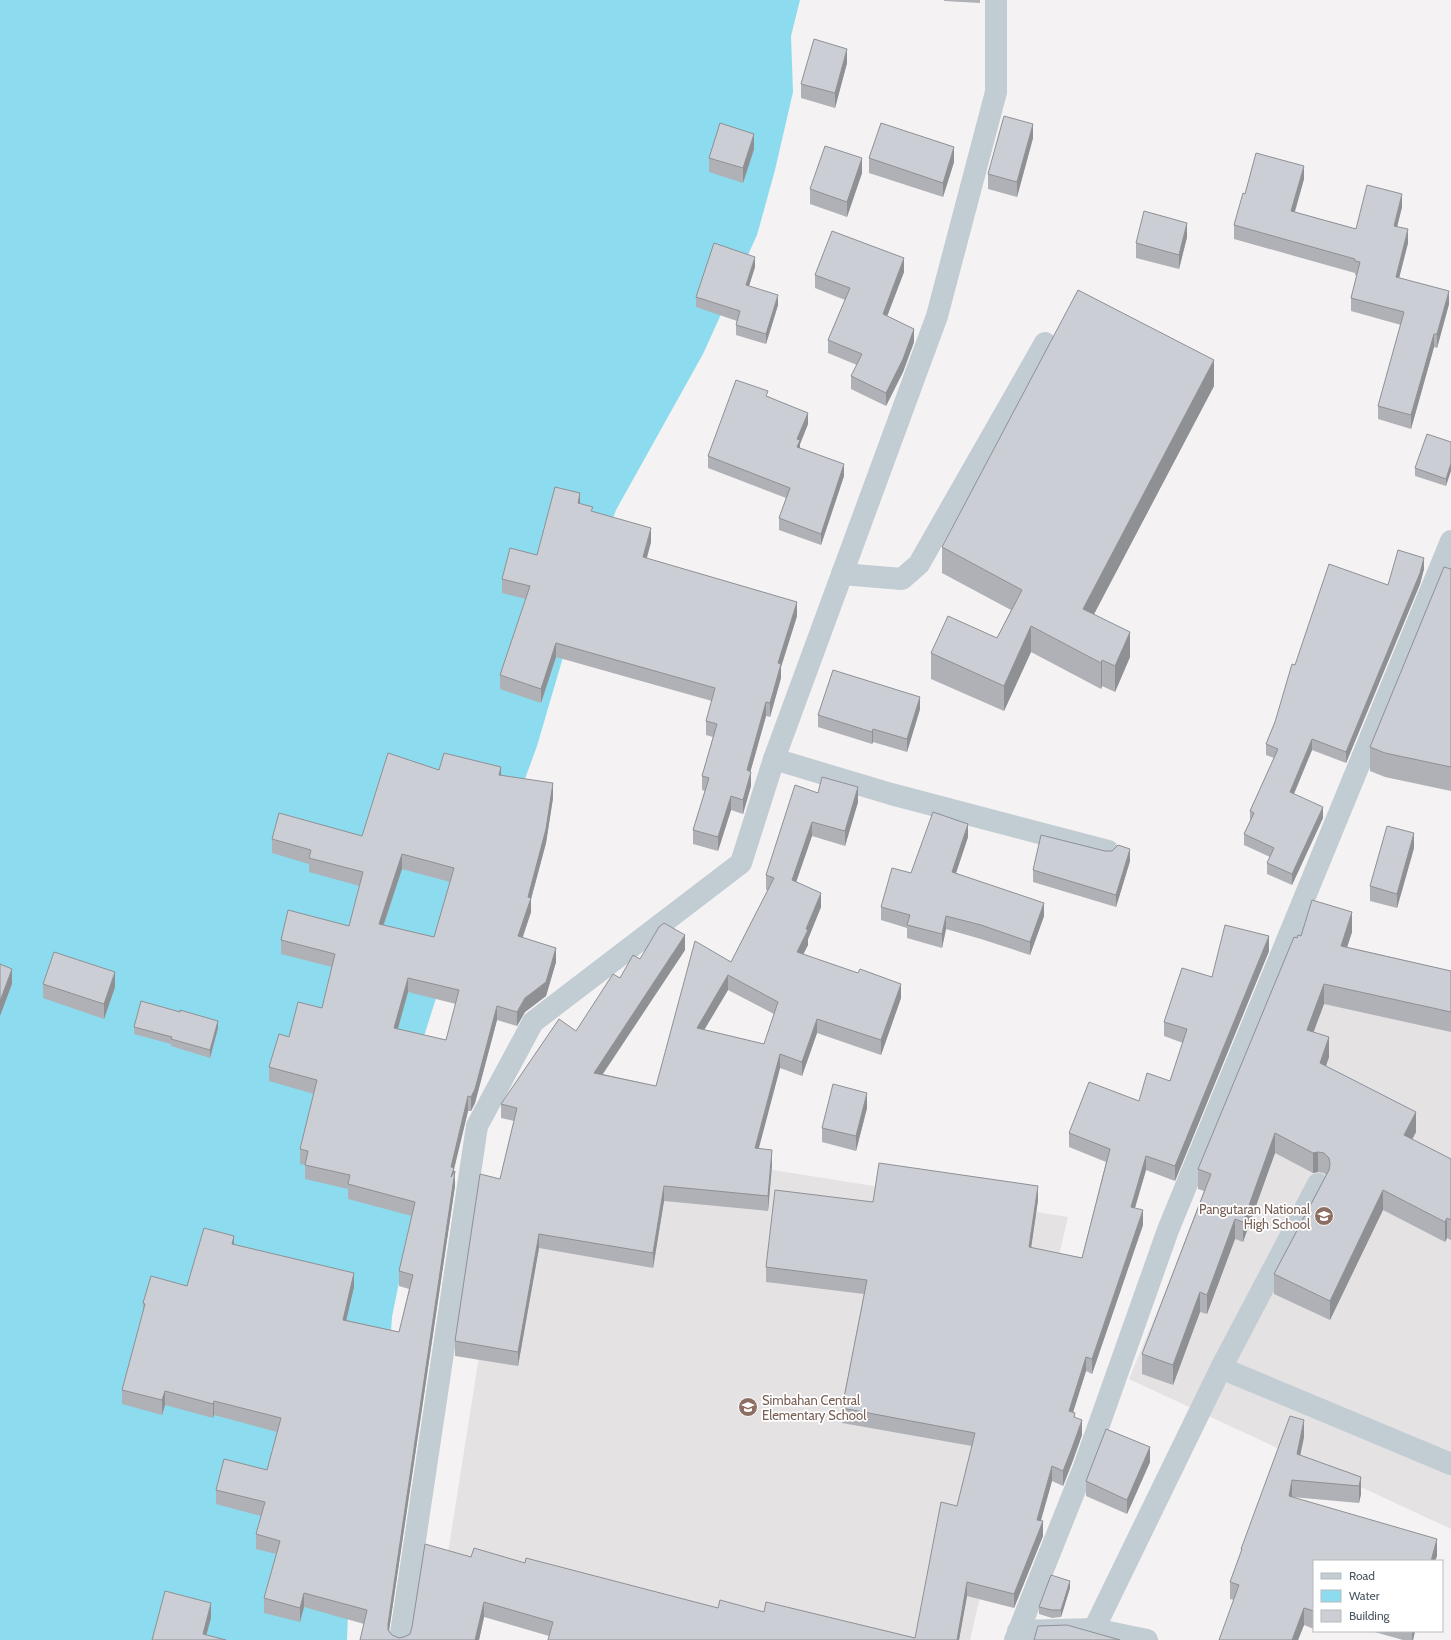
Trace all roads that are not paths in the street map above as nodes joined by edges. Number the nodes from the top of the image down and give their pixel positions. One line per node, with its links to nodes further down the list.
1 (996, 0): 4 (street)
2 (1045, 343): 4 (street)
3 (1451, 541): 11 (street)
4 (842, 574): 5 (street)
5 (774, 759): 6 (street); 12 (street)
6 (1108, 852)
7 (1318, 1184): 8 (street)
8 (1221, 1368): 9 (street); 10 (street)
9 (1451, 1464)
10 (1094, 1629): 11 (street); 13 (street)
11 (1017, 1636)
12 (400, 1640)
13 (1147, 1640)

